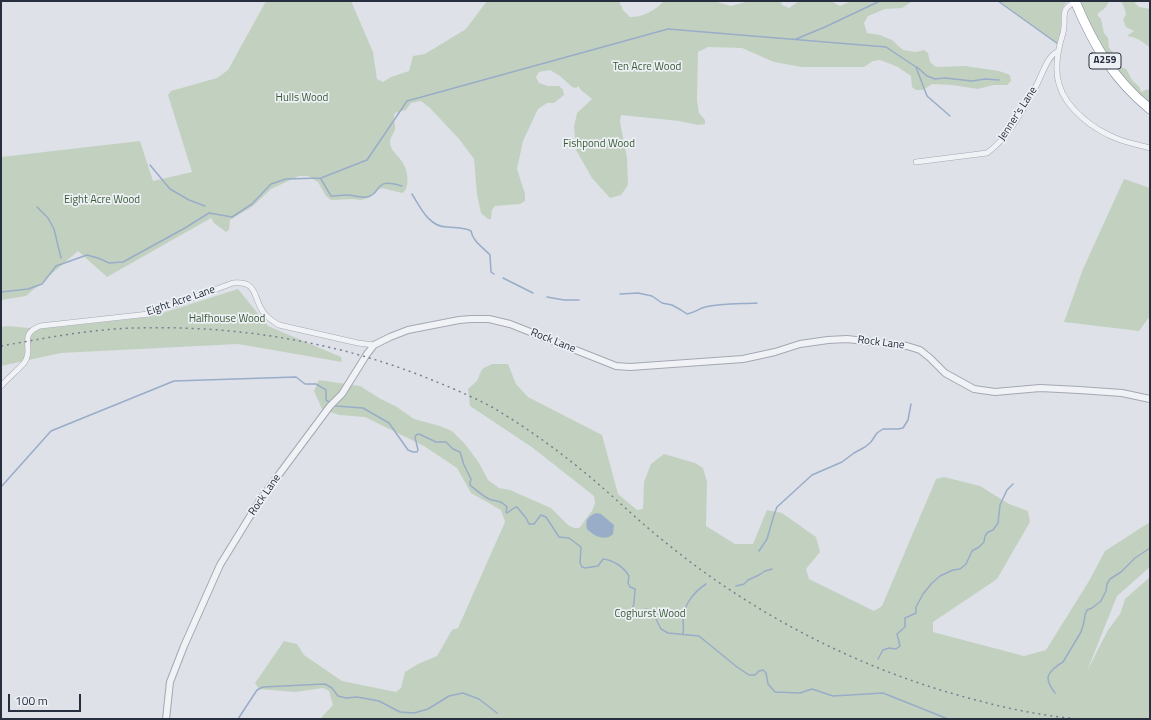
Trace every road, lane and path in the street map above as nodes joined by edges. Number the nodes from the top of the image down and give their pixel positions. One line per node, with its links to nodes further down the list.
1 (1075, 2): 2 (street); 3 (highway, A259)
2 (1057, 52): 4 (street); 5 (street, Jenner's Lane)
3 (1150, 109)
4 (1150, 148)
5 (916, 162)
6 (374, 345): 7 (street, Eight Acre Lane); 8 (street, Rock Lane); 9 (street, Rock Lane)
7 (1, 386)
8 (1150, 400)
9 (166, 719)

